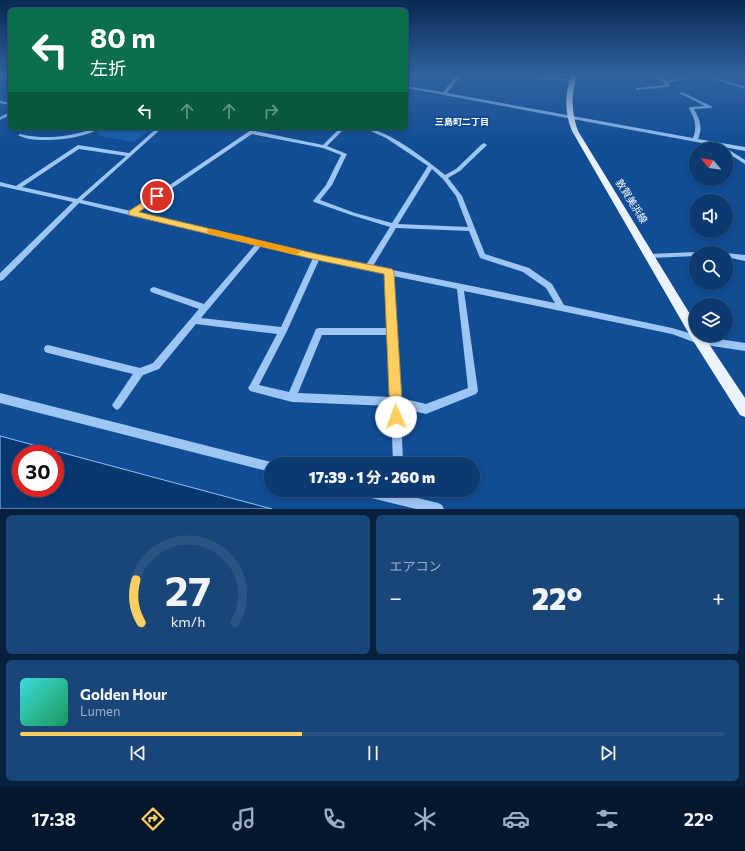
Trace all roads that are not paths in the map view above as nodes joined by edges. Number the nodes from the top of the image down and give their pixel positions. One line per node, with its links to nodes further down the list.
1 (469, 99): 4 (street)
2 (569, 99): 4 (main road, 敦賀美浜線)
3 (693, 99): 11 (street)
4 (569, 118): 11 (street); 30 (main road, 敦賀美浜線)
5 (92, 130): 10 (street)
6 (158, 130): 18 (street)
7 (254, 130): 14 (street); 25 (street)
8 (341, 130): 14 (street)
9 (371, 130): 20 (street)
10 (20, 135)
11 (695, 140): 12 (street)
12 (706, 142)
13 (484, 144): 21 (street)
14 (324, 147): 26 (street)
15 (733, 147): 16 (street)
16 (745, 149)
17 (733, 154): 19 (street)
18 (130, 155): 23 (street); 24 (street)
19 (745, 162)
20 (431, 166): 21 (street); 26 (street)
21 (445, 178): 27 (street)
22 (0, 184): 23 (street)
23 (16, 188): 24 (street)
24 (78, 201): 25 (street); 36 (street)
25 (132, 213): 28 (street)
26 (394, 226): 27 (street); 34 (street)
27 (471, 229): 39 (street)
28 (260, 243): 32 (street); 40 (street)
29 (689, 254): 30 (street)
30 (650, 256): 42 (main road, 敦賀美浜線)
31 (733, 256): 33 (street)
32 (317, 257): 34 (street); 43 (street)
33 (745, 258)
34 (368, 268): 35 (street)
35 (389, 272): 37 (street); 44 (street)
36 (0, 278)
37 (460, 286): 39 (street); 53 (street)
38 (154, 290): 40 (street)
39 (561, 307): 45 (street)
40 (206, 308): 41 (street)
41 (195, 321): 43 (street); 50 (street)
42 (689, 322)
43 (283, 331): 51 (street)
44 (392, 332): 51 (street); 53 (street)
45 (689, 334)
46 (701, 342): 55 (main road, 敦賀美浜線)
47 (723, 342): 48 (street)
48 (745, 347)
49 (48, 349): 50 (street)
50 (140, 372): 54 (street)
51 (292, 397): 53 (street)
52 (0, 398): 57 (street)
53 (396, 402): 56 (street)
54 (117, 405)
55 (745, 410)
56 (398, 457)
57 (264, 465)
58 (391, 497): 59 (street)
59 (438, 509)

